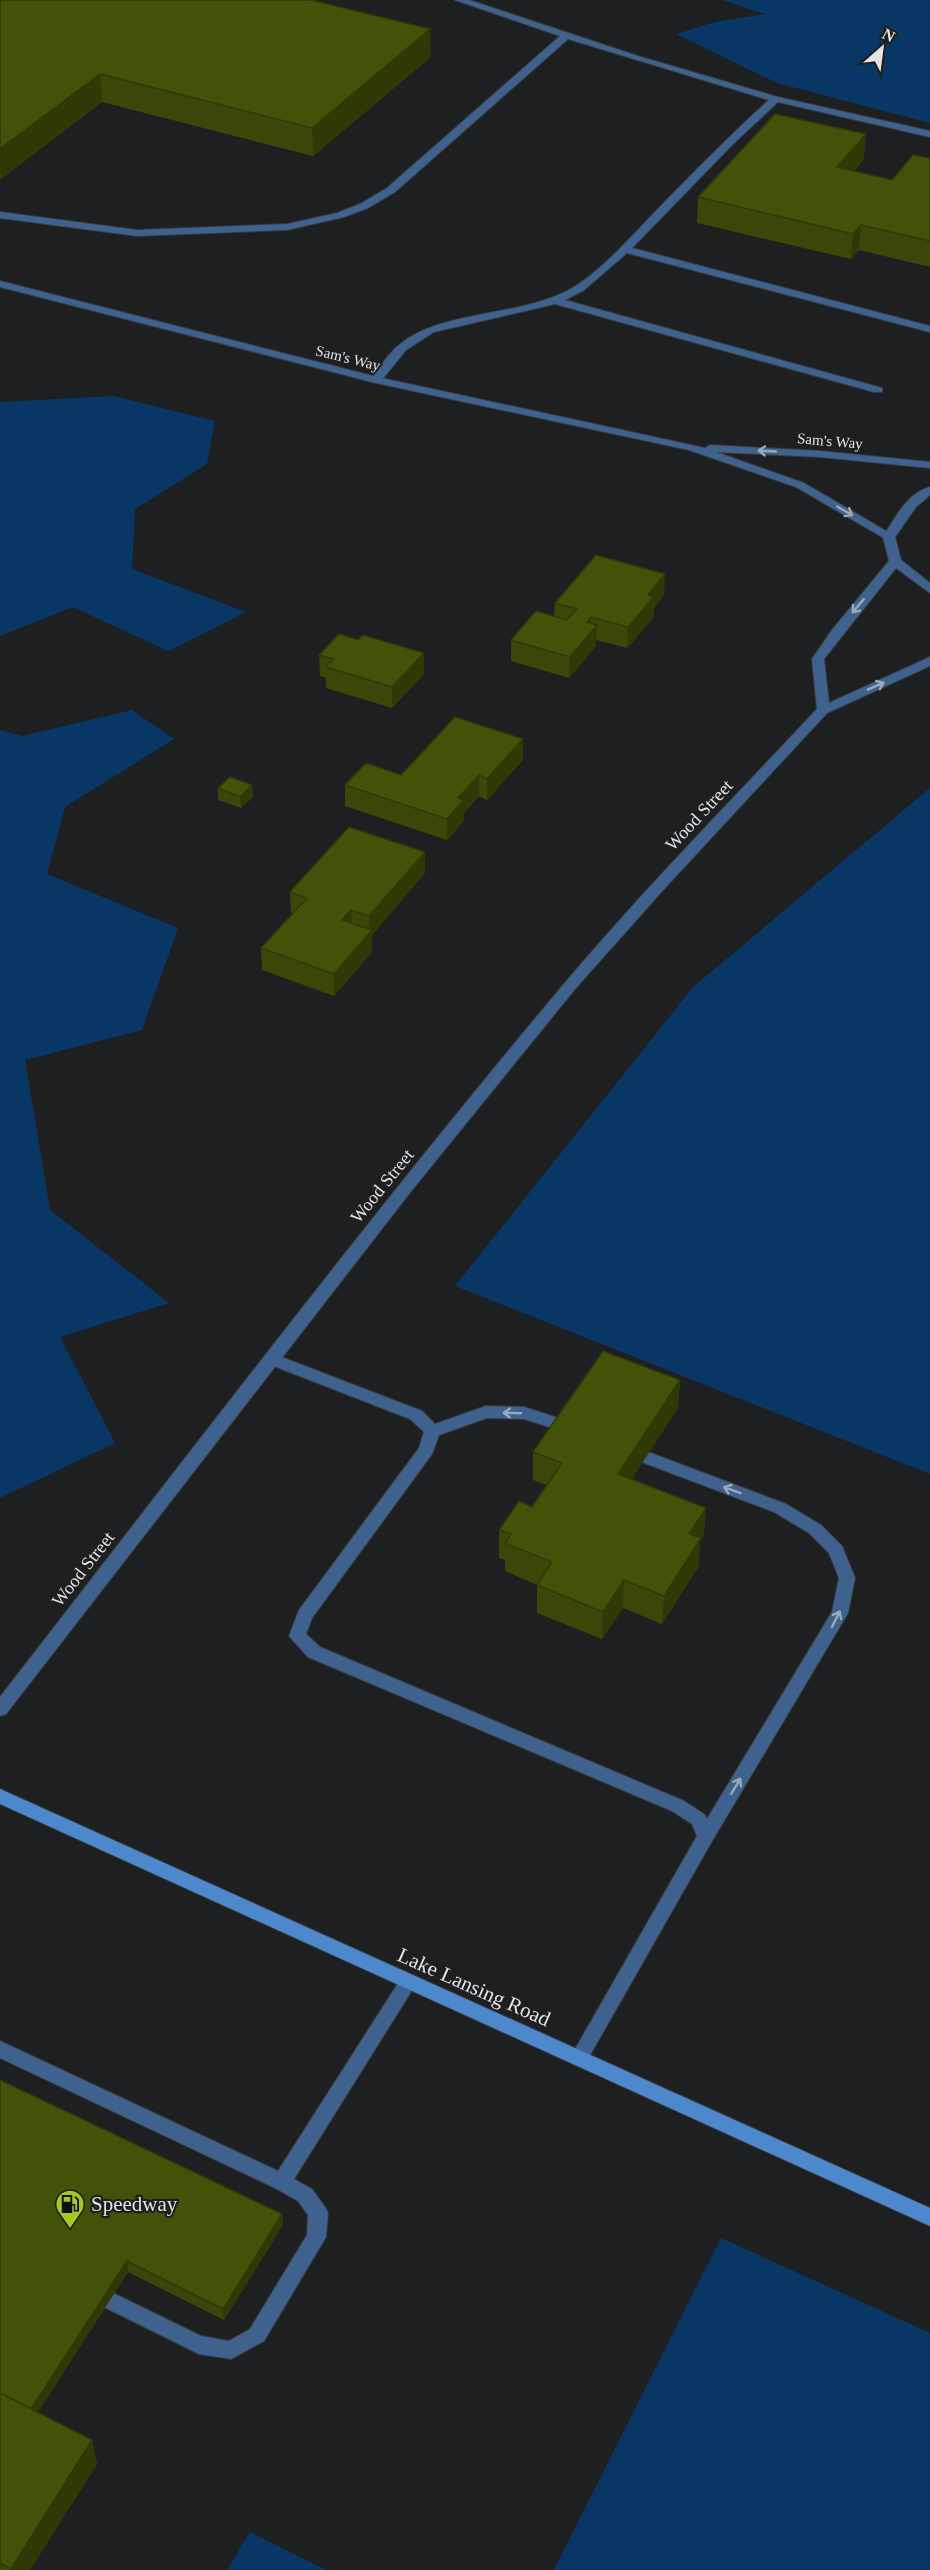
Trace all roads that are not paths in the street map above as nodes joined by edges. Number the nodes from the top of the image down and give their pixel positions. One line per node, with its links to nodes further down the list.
1 (460, 0): 2 (street)
2 (567, 35): 3 (street); 5 (street)
3 (776, 99): 4 (street); 6 (street)
4 (930, 134)
5 (0, 215)
6 (625, 249): 8 (street); 9 (street)
7 (0, 284): 10 (street, Sam's Way)
8 (555, 301): 10 (street); 11 (street)
9 (930, 329)
10 (375, 380): 12 (street, Sam's Way)
11 (878, 390)
12 (692, 447): 13 (street, Sam's Way, one-way to 12); 15 (street, Sam's Way, one-way to 15)
13 (930, 465)
14 (930, 490): 15 (street)
15 (889, 537): 16 (street)
16 (895, 561): 17 (street); 19 (street, one-way to 19)
17 (930, 589)
18 (930, 661): 19 (street, Wood Street, one-way to 18)
19 (823, 710): 20 (street, Wood Street)
20 (271, 1359): 22 (street); 24 (street, Wood Street)
21 (568, 1427): 22 (street, one-way to 22)
22 (432, 1431): 26 (street)
23 (645, 1457): 26 (street, one-way to 23)
24 (0, 1709)
25 (0, 1796): 27 (main road, Lake Lansing Road)
26 (706, 1836): 29 (street)
27 (408, 1982): 29 (main road, Lake Lansing Road); 30 (street)
28 (0, 2049): 30 (street)
29 (579, 2058): 31 (main road, Lake Lansing Road)
30 (282, 2182): 32 (street)
31 (930, 2217)
32 (111, 2301)

